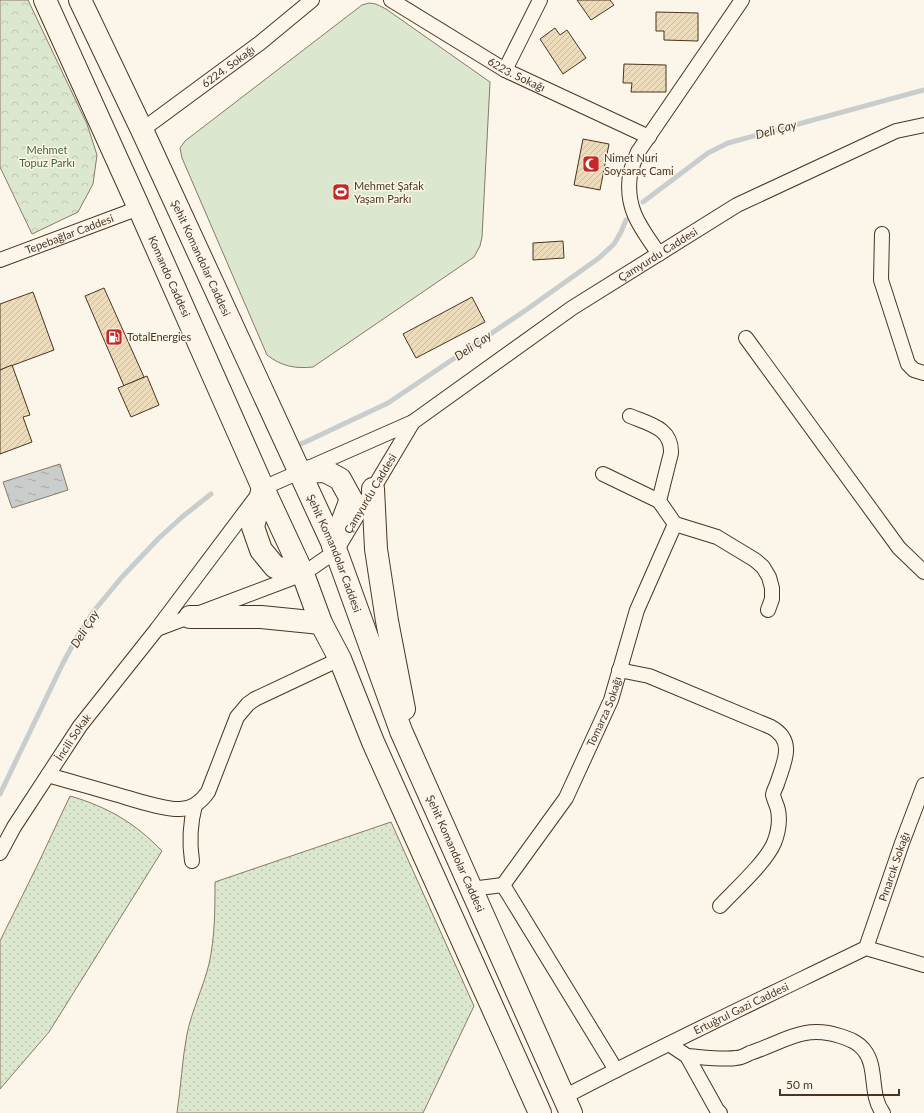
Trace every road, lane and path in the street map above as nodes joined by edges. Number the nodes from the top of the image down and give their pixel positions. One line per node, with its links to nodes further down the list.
1 (45, 0): 11 (main road, Komando Caddesi)
2 (80, 0): 9 (main road, Şehit Komandolar Caddesi)
3 (312, 0): 9 (street, 6224. Sokağı)
4 (391, 0): 7 (street, 6223. Sokağı)
5 (540, 0): 7 (street)
6 (742, 0): 10 (street)
7 (505, 70): 10 (street, 6223. Sokağı)
8 (924, 125): 13 (street, Çamyurdu Caddesi)
9 (142, 130): 19 (main road, Şehit Komandolar Caddesi)
10 (649, 137): 13 (street)
11 (139, 208): 14 (street, Tepebağlar Caddesi); 21 (main road, Komando Caddesi)
12 (882, 234): 16 (street)
13 (659, 254): 18 (street, Çamyurdu Caddesi)
14 (0, 260)
15 (746, 338): 26 (street)
16 (924, 373)
17 (630, 416): 23 (street)
18 (413, 422): 19 (street, Çamyurdu Caddesi); 22 (street, Çamyurdu Caddesi)
19 (299, 472): 21 (street, Çamyurdu Caddesi); 25 (main road, Şehit Komandolar Caddesi); 25 (main road)
20 (603, 474): 23 (street)
21 (263, 488): 27 (main road, Komando Caddesi); 31 (street, İncili Sokak)
22 (373, 489): 25 (street, Çamyurdu Caddesi); 34 (main road)
23 (659, 501): 24 (street)
24 (675, 524): 28 (street); 33 (street, Tomarza Sokağı)
25 (334, 548): 27 (street, Çamyurdu Caddesi); 34 (main road, Şehit Komandolar Caddesi)
26 (924, 572)
27 (304, 574): 29 (street, İncili Sokak); 30 (main road)
28 (768, 610)
29 (190, 617): 30 (main road); 31 (street, İncili Sokak)
30 (321, 623): 32 (main road)
31 (157, 630): 35 (street, İncili Sokak)
32 (340, 659): 37 (street); 49 (main road)
33 (619, 670): 40 (street, Tomarza Sokağı); 42 (street)
34 (415, 763): 41 (main road, Şehit Komandolar Caddesi)
35 (48, 775): 37 (street); 38 (street, İncili Sokak)
36 (924, 785): 43 (street, Pınarcık Sokağı)
37 (195, 805): 39 (street)
38 (0, 854)
39 (192, 861)
40 (503, 885): 41 (street); 47 (street)
41 (471, 889): 48 (main road, Şehit Komandolar Caddesi)
42 (720, 906)
43 (866, 948): 44 (street); 45 (street, Ertuğrul Gazi Caddesi)
44 (924, 965)
45 (669, 1044): 46 (street); 47 (street, Ertuğrul Gazi Caddesi)
46 (687, 1056): 50 (street); 51 (street)
47 (616, 1070): 48 (street, Ertuğrul Gazi Caddesi)
48 (568, 1105)
49 (540, 1113)
50 (720, 1113)
51 (883, 1113)

